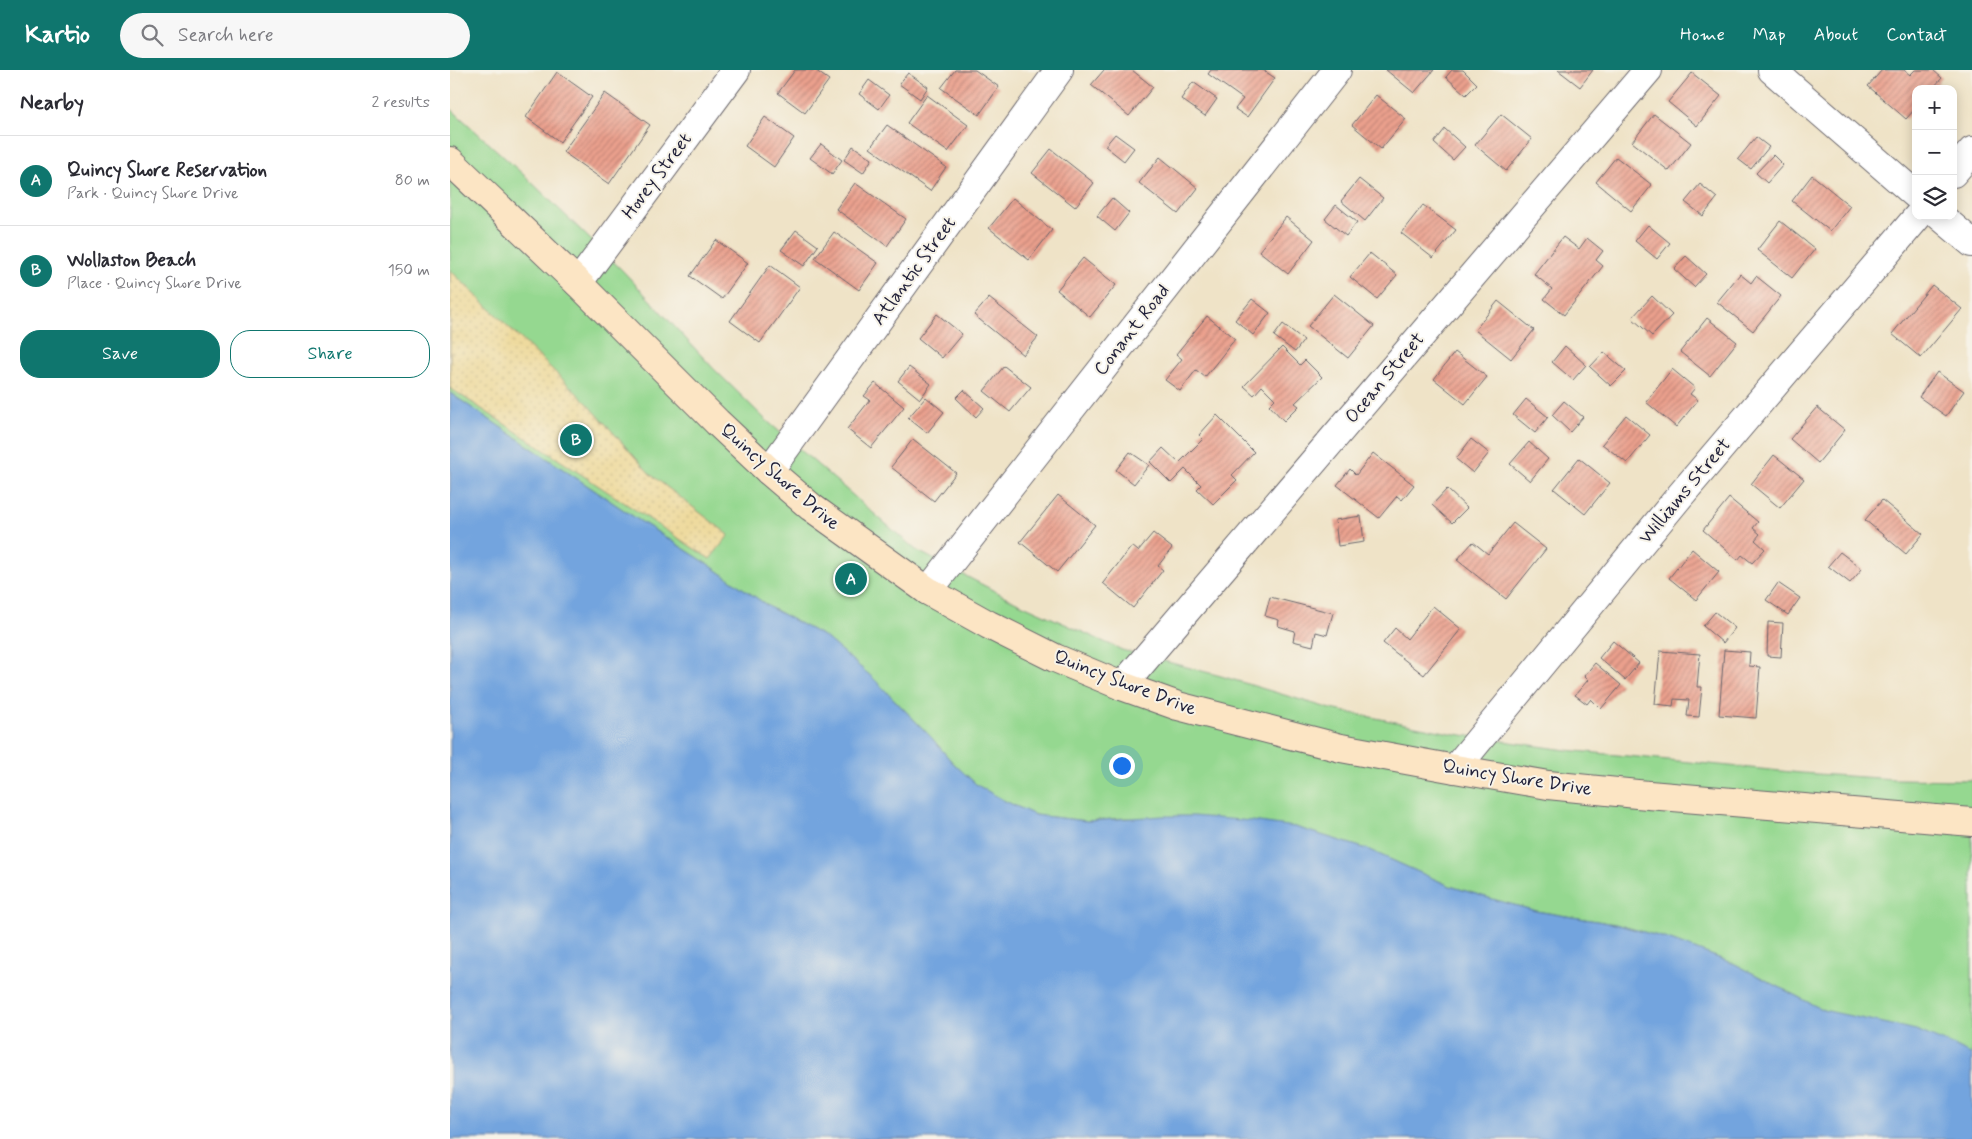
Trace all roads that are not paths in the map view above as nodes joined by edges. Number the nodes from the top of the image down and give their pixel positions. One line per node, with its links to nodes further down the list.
1 (736, 70): 13 (street, Hovey Street)
2 (1059, 70): 14 (street, Atlantic Street)
3 (1337, 70): 15 (street, Conant Road)
4 (1648, 70): 16 (street, Ocean Street)
5 (1772, 70): 9 (street)
6 (1972, 151): 8 (street)
7 (450, 161): 13 (main road, Quincy Shore Drive)
8 (1957, 168)
9 (1912, 192)
10 (1915, 220): 17 (street, Williams Street)
11 (1945, 220): 12 (street)
12 (1972, 243)
13 (578, 283): 14 (main road, Quincy Shore Drive)
14 (769, 471): 15 (main road, Quincy Shore Drive)
15 (928, 591): 16 (main road, Quincy Shore Drive)
16 (1122, 686): 17 (main road, Quincy Shore Drive)
17 (1454, 769): 18 (main road, Quincy Shore Drive)
18 (1972, 822)

